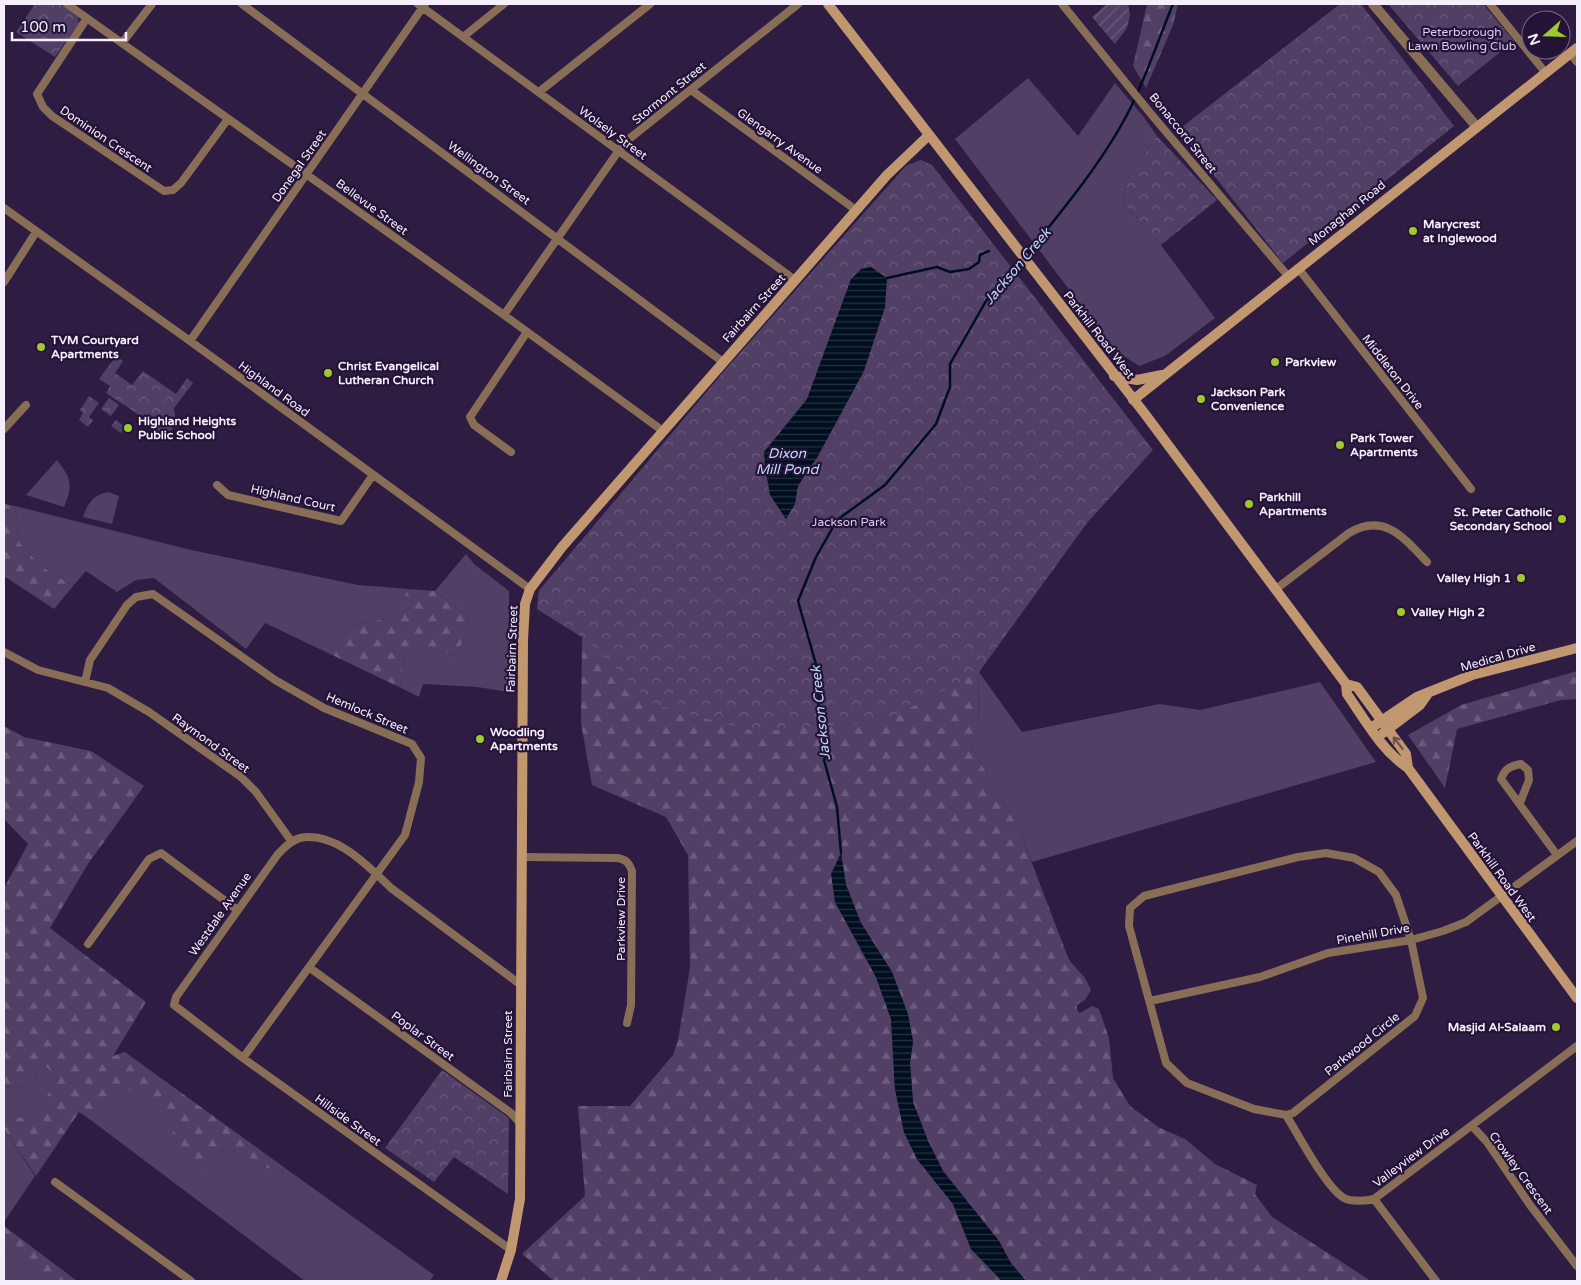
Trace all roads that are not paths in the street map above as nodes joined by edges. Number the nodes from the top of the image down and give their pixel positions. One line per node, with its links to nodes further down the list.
1 (68, 4): 12 (street, Bellevue Street)
2 (152, 4): 14 (street)
3 (242, 4): 19 (street, Wellington Street)
4 (504, 4): 13 (street)
5 (650, 4): 20 (street)
6 (798, 4): 18 (street, Stormont Street)
7 (828, 4): 23 (main road, Parkhill Road West)
8 (1062, 4): 31 (street, Bonaccord Street)
9 (1373, 4): 22 (street)
10 (1490, 4): 17 (street)
11 (421, 5): 13 (street, Wolsely Street); 19 (street, Donegal Street)
12 (87, 18): 14 (street, Bellevue Street); 21 (street, Dominion Crescent)
13 (463, 37): 20 (street, Wolsely Street)
14 (122, 43): 21 (street, Bellevue Street)
15 (1574, 50): 16 (street); 17 (main road, Monaghan Road)
16 (1577, 62)
17 (1546, 72): 22 (main road, Monaghan Road)
18 (692, 90): 24 (street, Stormont Street); 27 (street, Glengarry Avenue)
19 (364, 92): 25 (street, Donegal Street); 29 (street, Wellington Street)
20 (539, 92): 24 (street, Wolsely Street)
21 (228, 120): 25 (street, Bellevue Street)
22 (1476, 126): 30 (main road, Monaghan Road)
23 (928, 136): 27 (main road, Fairbairn Street); 39 (main road, Parkhill Road West)
24 (619, 152): 29 (street, Stormont Street); 32 (street, Wolsely Street)
25 (307, 174): 34 (street, Bellevue Street); 36 (street, Donegal Street)
26 (4, 208): 28 (street, Highland Road)
27 (856, 210): 32 (main road, Fairbairn Street)
28 (36, 232): 33 (street); 36 (street, Highland Road)
29 (558, 238): 34 (street, Stormont Street); 37 (street, Wellington Street)
30 (1298, 268): 31 (main road, Monaghan Road); 47 (street, Middleton Drive)
31 (1288, 276): 38 (main road, Monaghan Road)
32 (795, 280): 37 (main road, Fairbairn Street)
33 (4, 282)
34 (504, 315): 35 (street, Bellevue Street)
35 (528, 332): 43 (street, Bellevue Street); 44 (street)
36 (190, 341): 45 (street, Highland Road)
37 (723, 362): 43 (main road, Fairbairn Street)
38 (1166, 374): 39 (main road); 40 (main road, Monaghan Road)
39 (1114, 376): 40 (main road, Parkhill Road West)
40 (1133, 400): 50 (main road, Parkhill Road West)
41 (26, 405): 42 (street)
42 (5, 429)
43 (662, 432): 49 (main road, Fairbairn Street)
44 (511, 452)
45 (373, 475): 46 (street, Highland Court); 49 (street, Highland Road)
46 (218, 485)
47 (1471, 489)
48 (1427, 562): 50 (street)
49 (530, 589): 63 (main road, Fairbairn Street)
50 (1276, 590): 54 (main road, Parkhill Road West)
51 (1577, 648): 55 (main road, Medical Drive)
52 (4, 652): 53 (street, Raymond Street)
53 (85, 682): 61 (street, Raymond Street); 64 (street, Hemlock Street)
54 (1346, 684): 55 (main road, Parkhill Road West); 56 (main road, Parkhill Road West)
55 (1384, 725): 56 (main road, Medical Drive); 57 (main road, Medical Drive); 58 (main road, Parkhill Road West, one-way to 55)
56 (1371, 728): 57 (main road, Parkhill Road West)
57 (1378, 737): 58 (main road, Parkhill Road West)
58 (1408, 768): 65 (main road, Parkhill Road West)
59 (1520, 803): 59 (street); 62 (street)
60 (1577, 841): 62 (street, Pinehill Drive)
61 (292, 842): 64 (street); 66 (street, Westdale Avenue)
62 (1557, 855): 65 (street, Pinehill Drive)
63 (523, 857): 70 (main road, Fairbairn Street); 74 (street, Parkview Drive)
64 (378, 875): 69 (street, Hemlock Street); 70 (street)
65 (1501, 897): 67 (street, Pinehill Drive); 71 (main road, Parkhill Road West)
66 (236, 909): 68 (street); 73 (street, Westdale Avenue)
67 (1411, 940): 72 (street, Pinehill Drive); 72 (street, Parkwood Circle); 77 (street, Parkwood Circle)
68 (88, 944)
69 (310, 968): 76 (street, Hemlock Street); 78 (street, Poplar Street)
70 (521, 985): 78 (main road, Fairbairn Street)
71 (1577, 998)
72 (1150, 1001): 77 (street, Parkwood Circle)
73 (174, 1005): 76 (street, Hillside Street)
74 (627, 1022)
75 (1577, 1046): 79 (street, Crowley Crescent)
76 (243, 1058): 82 (street, Hillside Street)
77 (1286, 1115): 81 (street)
78 (520, 1123): 82 (main road, Fairbairn Street)
79 (1472, 1126): 81 (street, Valleyview Drive); 83 (street, Crowley Crescent)
80 (55, 1182): 84 (street)
81 (1374, 1199): 86 (street, Valleyview Drive)
82 (511, 1250): 85 (main road, Fairbairn Street)
83 (1577, 1266)
84 (191, 1281)
85 (501, 1281)
86 (1436, 1281)

